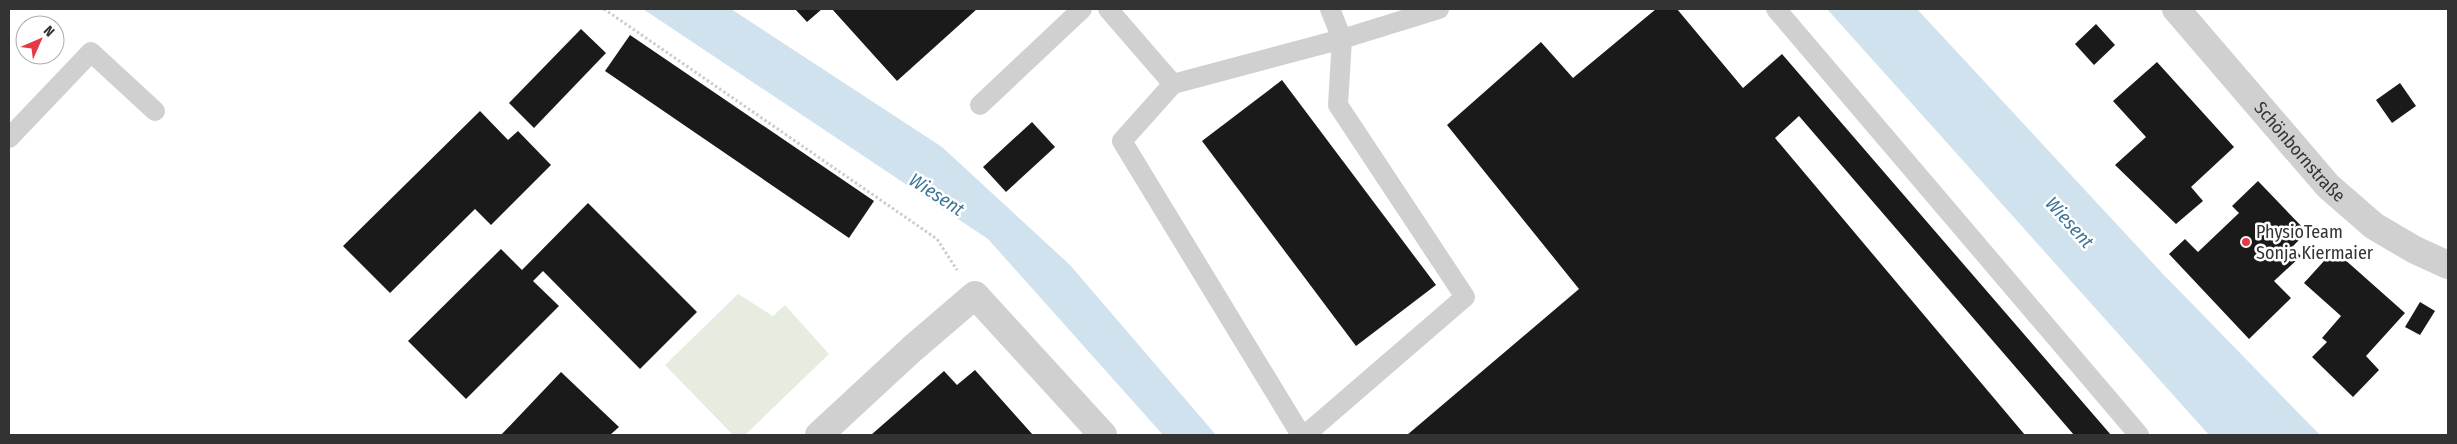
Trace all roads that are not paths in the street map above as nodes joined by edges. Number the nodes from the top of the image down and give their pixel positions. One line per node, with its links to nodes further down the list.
1 (1082, 9): 9 (lane)
2 (1108, 9): 8 (lane)
3 (1330, 9): 7 (lane)
4 (1439, 9): 7 (lane)
5 (1776, 9): 17 (lane)
6 (2176, 9): 12 (street, Schönbornstraße)
7 (1342, 39): 8 (lane); 16 (lane)
8 (1173, 84): 15 (lane)
9 (980, 105)
10 (155, 111): 11 (lane)
11 (9, 138)
12 (2448, 265)
13 (819, 435): 14 (street)
14 (1103, 435)
15 (1301, 435)
16 (1305, 435)
17 (2138, 435)

